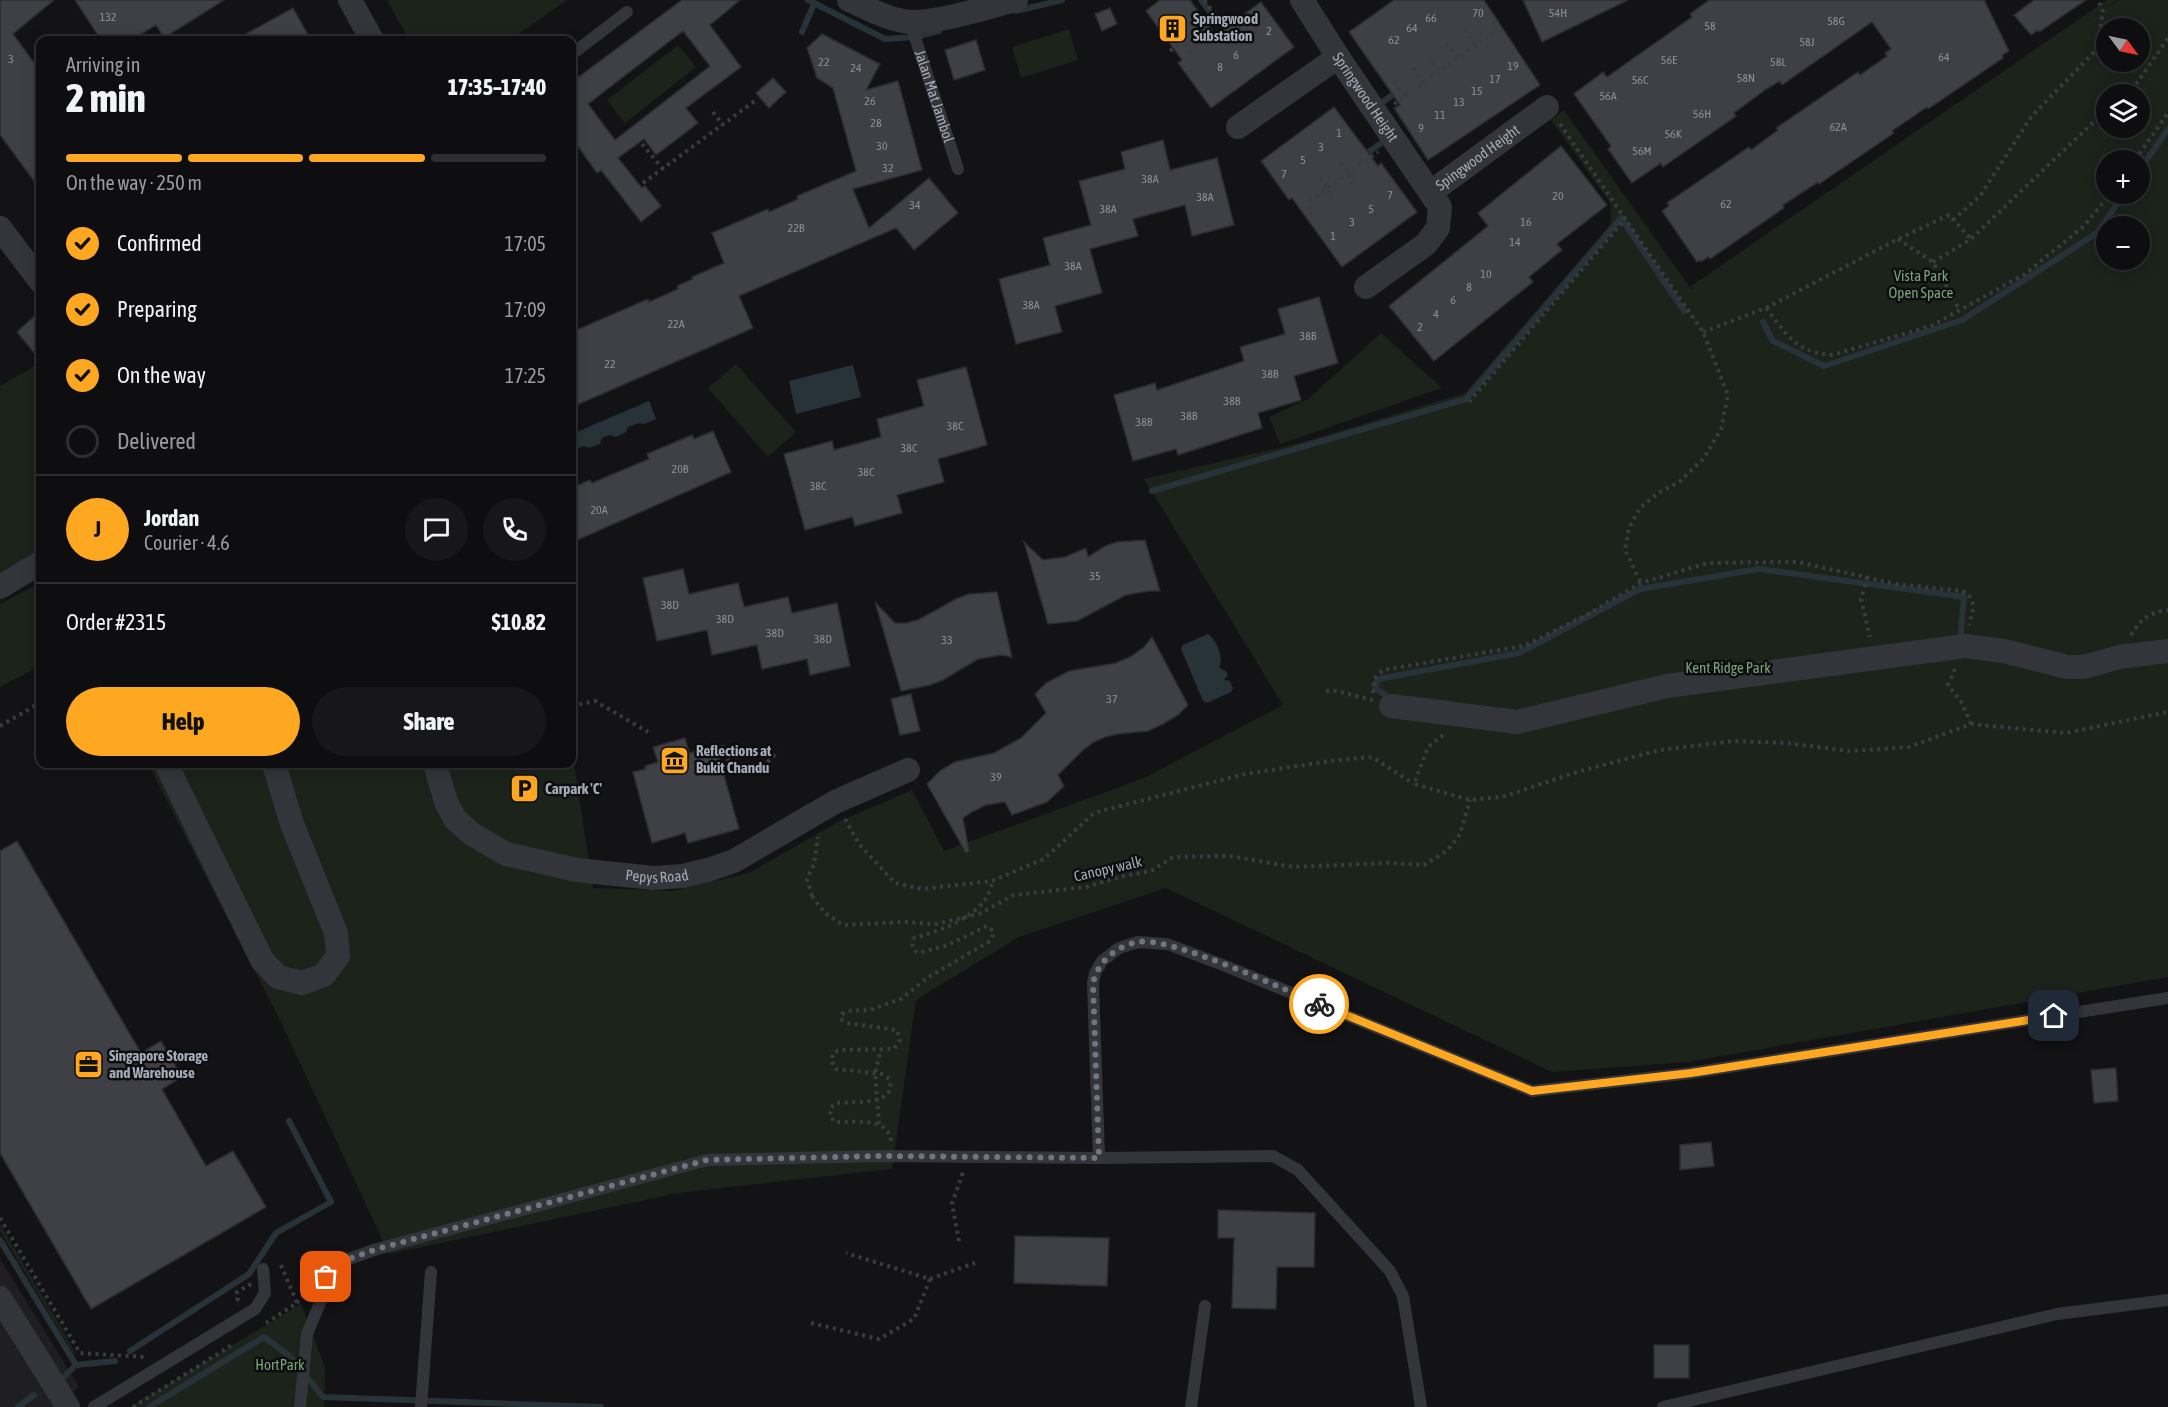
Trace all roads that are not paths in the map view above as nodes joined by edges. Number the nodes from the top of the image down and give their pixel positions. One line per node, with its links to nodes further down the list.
1 (350, 0): 7 (street)
2 (849, 0): 6 (street)
3 (1016, 0): 6 (street)
4 (1302, 0): 9 (street, Springwood Height)
5 (627, 12): 8 (lane)
6 (910, 22): 12 (lane, Jalan Mat Jambol)
7 (370, 36)
8 (576, 51)
9 (1338, 57): 11 (street); 13 (street, Springwood Height)
10 (1546, 107): 13 (street, Spingwood Height)
11 (1238, 127)
12 (958, 170)
13 (1431, 192): 16 (street, Spingwood Height)
14 (0, 228): 15 (street)
15 (36, 276)
16 (1366, 287)
17 (36, 565): 18 (street)
18 (0, 587)
19 (2168, 651): 20 (street)
20 (1382, 701)
21 (168, 768): 22 (street)
22 (275, 768)
23 (436, 768): 24 (street, Pepys Road)
24 (908, 770)
25 (2168, 998): 26 (lane)
26 (1099, 1158): 34 (lane); 37 (lane)
27 (263, 1269): 33 (lane)
28 (431, 1272): 35 (lane)
29 (0, 1298): 32 (street)
30 (2168, 1300): 38 (lane)
31 (1205, 1306): 36 (lane)
32 (68, 1407)
33 (94, 1407)
34 (300, 1407)
35 (421, 1407)
36 (1191, 1407)
37 (1420, 1407)
38 (1663, 1407)

